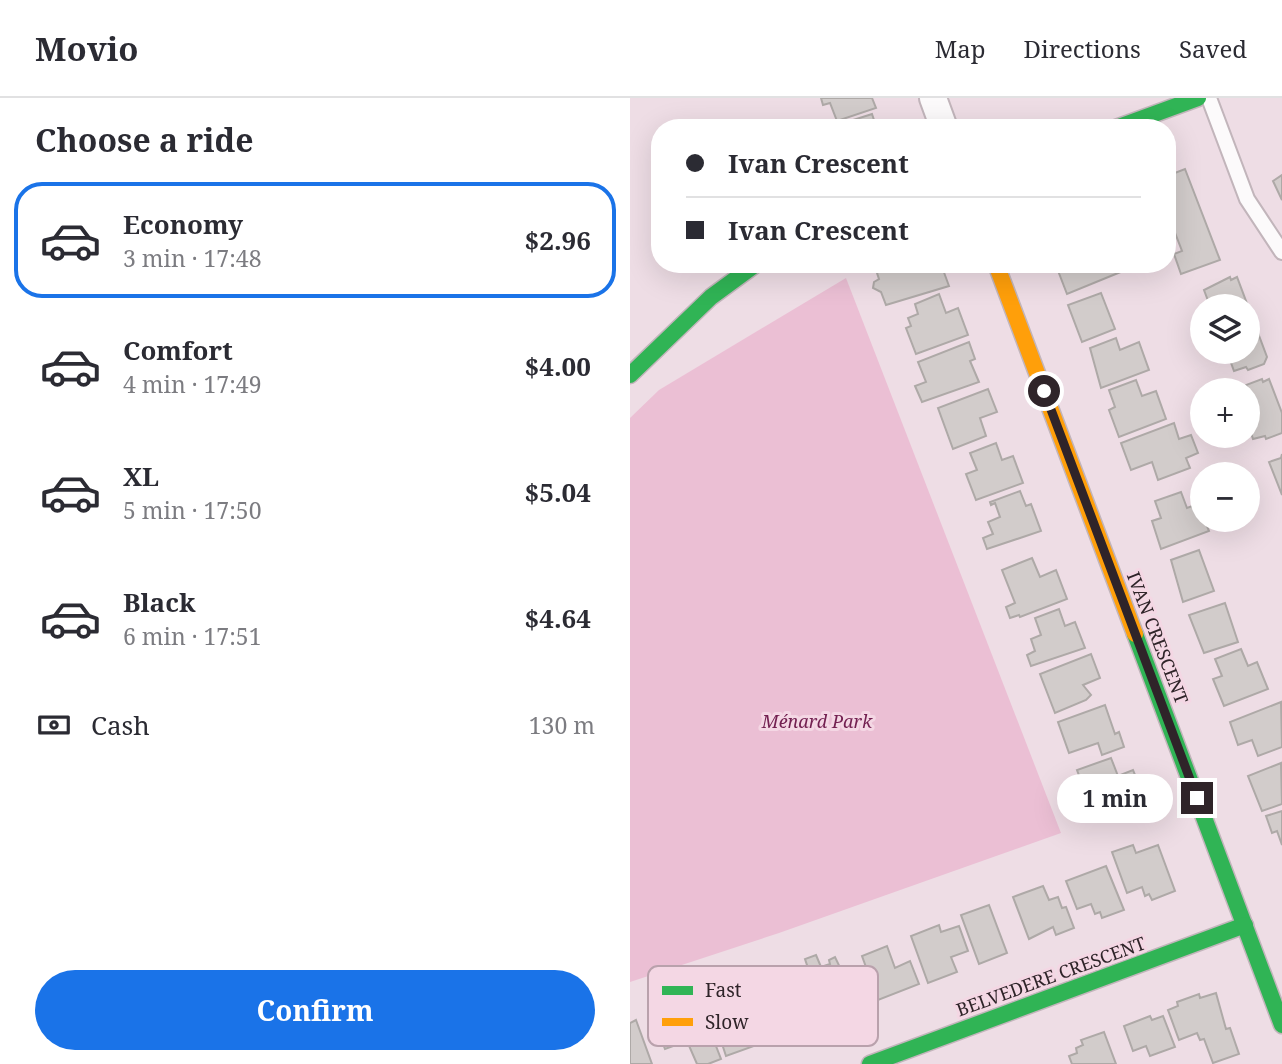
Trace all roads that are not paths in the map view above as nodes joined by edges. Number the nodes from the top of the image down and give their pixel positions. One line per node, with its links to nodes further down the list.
1 (933, 98): 4 (street)
2 (1198, 98): 5 (street)
3 (1209, 98): 6 (lane)
4 (941, 119)
5 (1141, 119)
6 (1282, 253)
7 (744, 273): 9 (street)
8 (999, 273): 10 (street, IVAN CRESCENT)
9 (630, 375)
10 (1245, 925): 11 (street, IVAN CRESCENT); 12 (street, BELVEDERE CRESCENT)
11 (1282, 1025)
12 (870, 1064)

